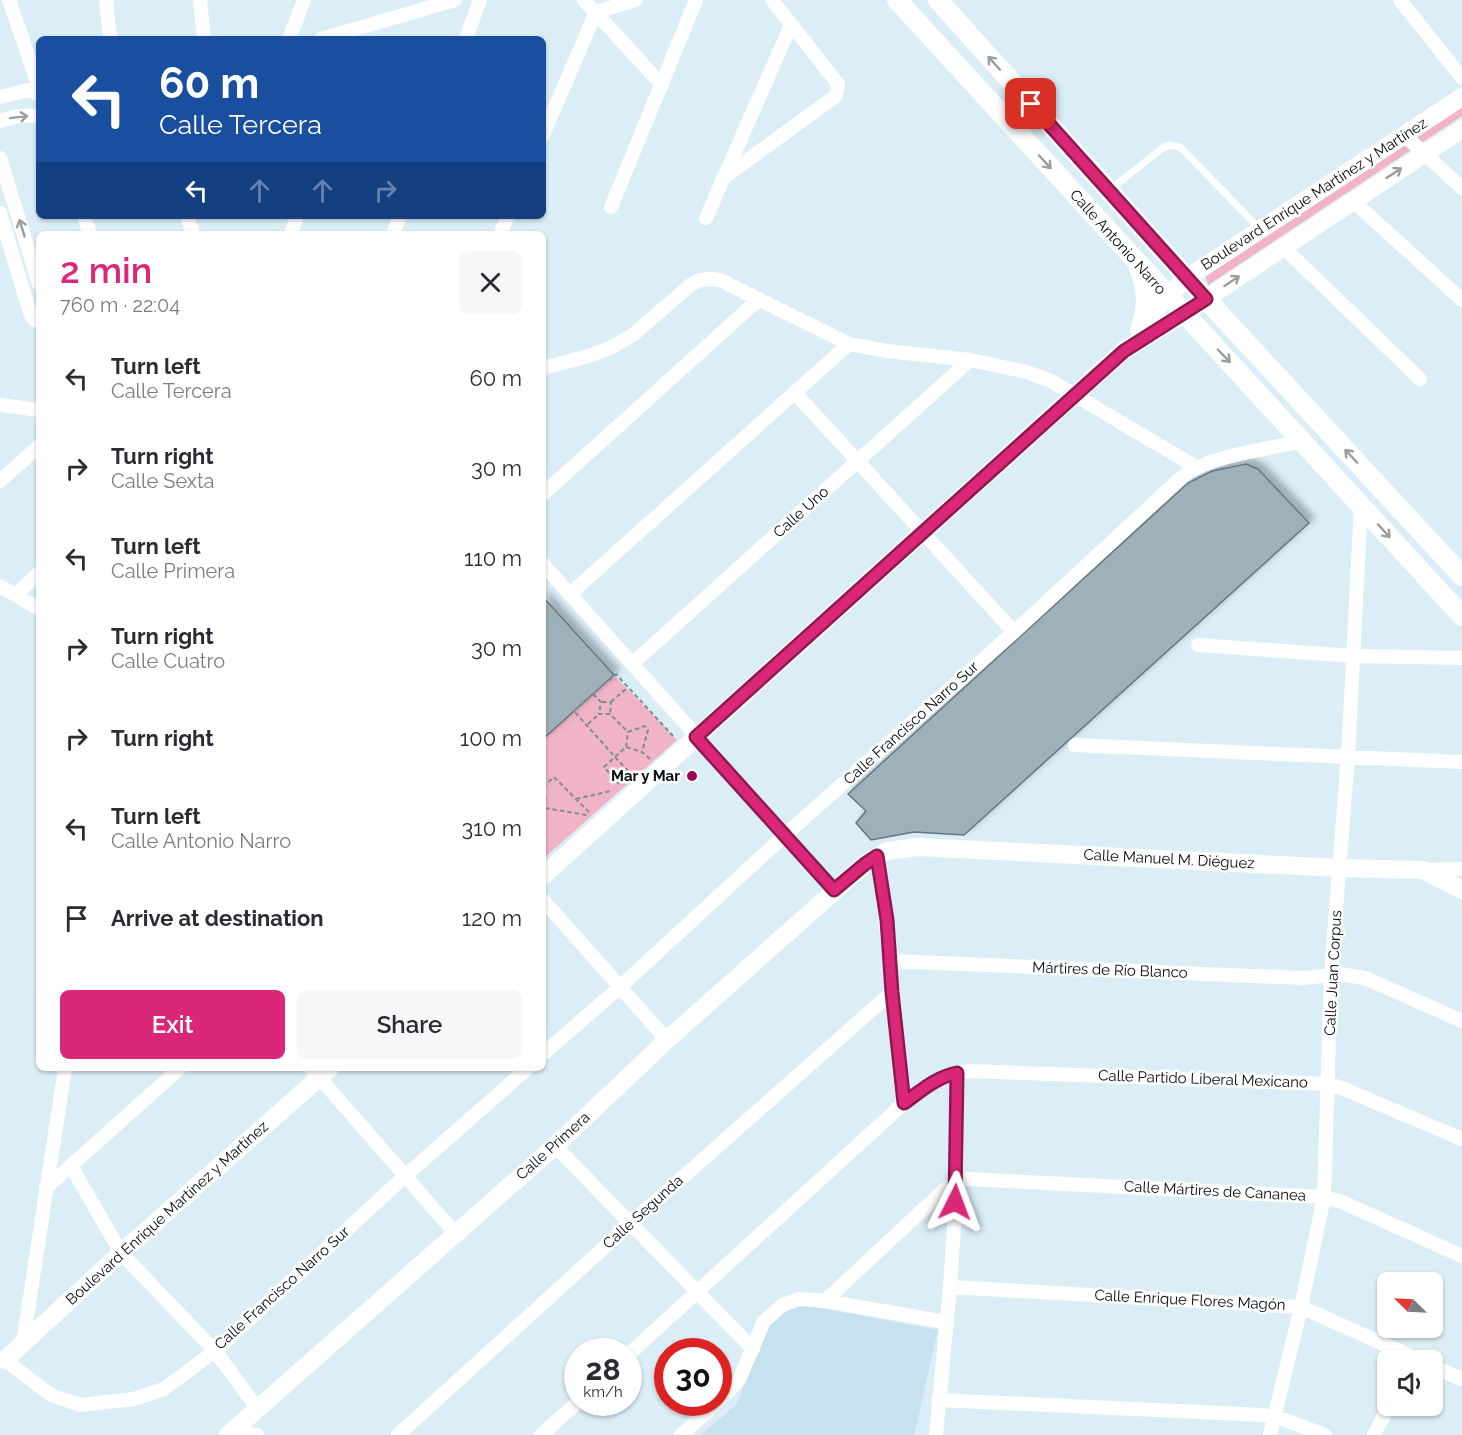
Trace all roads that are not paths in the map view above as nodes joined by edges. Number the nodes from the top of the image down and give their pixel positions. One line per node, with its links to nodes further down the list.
1 (9, 0): 23 (street)
2 (106, 0): 18 (street)
3 (200, 0): 19 (street)
4 (455, 0): 14 (street)
5 (480, 0): 22 (street)
6 (584, 0): 15 (street)
7 (636, 0): 15 (street)
8 (696, 0): 25 (street)
9 (772, 0): 16 (street)
10 (897, 0): 48 (main road, Calle Antonio Narro, one-way to 48)
11 (938, 0): 39 (main road, Calle Antonio Narro, one-way to 11)
12 (1400, 0): 24 (street)
13 (303, 1): 20 (street)
14 (415, 6): 17 (street)
15 (596, 12): 25 (street); 31 (street)
16 (791, 25): 37 (street); 37 (street)
17 (360, 33): 21 (street)
18 (110, 36)
19 (204, 36)
20 (290, 36)
21 (340, 36)
22 (467, 36)
23 (36, 78)
24 (1462, 78)
25 (662, 85): 43 (street)
26 (36, 94): 27 (street)
27 (0, 97)
28 (1462, 97): 33 (street, Boulevard Enrique Martínez y Martínez)
29 (36, 116): 30 (street, one-way to 29)
30 (0, 121)
31 (546, 128)
32 (1462, 129): 34 (street, Boulevard Enrique Martínez y Martínez)
33 (1404, 135): 34 (street); 46 (street, Boulevard Enrique Martínez y Martínez)
34 (1425, 154): 38 (street); 41 (street, Boulevard Enrique Martínez y Martínez, one-way to 34)
35 (0, 158): 36 (street)
36 (2, 176): 40 (street)
37 (723, 178): 45 (street)
38 (1462, 188)
39 (1109, 190): 46 (lane); 50 (main road, Calle Antonio Narro)
40 (11, 194): 42 (street); 49 (street, one-way to 40)
41 (1353, 201): 47 (street, Boulevard Enrique Martínez y Martínez); 54 (street)
42 (0, 205)
43 (611, 207)
44 (0, 213): 56 (street)
45 (705, 218)
46 (1260, 229): 50 (street, Boulevard Enrique Martínez y Martínez)
47 (1283, 246): 52 (street, Boulevard Enrique Martínez y Martínez, one-way to 47); 62 (street)
48 (1137, 263): 51 (main road, Calle Antonio Narro); 57 (main road)
49 (36, 274)
50 (1187, 278): 51 (street, Boulevard Enrique Martínez y Martínez); 52 (main road, Calle Antonio Narro)
51 (1167, 296): 55 (main road, Calle Antonio Narro); 57 (street, Boulevard Enrique Martínez y Martínez)
52 (1206, 299): 55 (street, Boulevard Enrique Martínez y Martínez); 77 (main road, Calle Antonio Narro, one-way to 52)
53 (758, 300): 58 (street); 61 (street); 72 (street)
54 (1462, 300)
55 (1184, 314): 59 (street, Boulevard Enrique Martínez y Martínez); 67 (main road, Calle Antonio Narro, one-way to 67)
56 (36, 320)
57 (1140, 330): 59 (street, Boulevard Enrique Martínez y Martínez)
58 (849, 344): 60 (street); 63 (street)
59 (1124, 351): 64 (street, Boulevard Enrique Martínez y Martínez)
60 (970, 360): 64 (street); 69 (street, Calle Uno)
61 (546, 367)
62 (1420, 379)
63 (796, 394): 69 (street); 80 (street)
64 (1074, 394): 70 (street); 74 (street, Boulevard Enrique Martínez y Martínez)
65 (0, 405): 66 (street)
66 (36, 410)
67 (1304, 441): 70 (street, Calle Francisco Narro Sur); 73 (main road, Calle Antonio Narro)
68 (36, 449): 71 (street)
69 (858, 461): 74 (street); 87 (street, Calle Uno)
70 (1196, 467): 83 (street, Calle Francisco Narro Sur)
71 (0, 481)
72 (546, 491)
73 (1361, 505): 82 (main road, Calle Antonio Narro, one-way to 82); 85 (street, Calle Juan Corpus)
74 (922, 533): 83 (street); 88 (street, Boulevard Enrique Martínez y Martínez)
75 (546, 567): 80 (street)
76 (36, 576): 79 (street)
77 (1462, 576)
78 (0, 586): 79 (street)
79 (16, 594): 81 (street)
80 (570, 594): 87 (street)
81 (36, 607)
82 (1462, 616)
83 (1014, 632): 92 (street, Calle Francisco Narro Sur)
84 (1198, 645): 85 (street)
85 (1353, 656): 86 (street); 90 (street, Calle Juan Corpus)
86 (1462, 658)
87 (632, 664): 88 (street)
88 (696, 737): 92 (street); 97 (street, Boulevard Enrique Martínez y Martínez)
89 (1075, 745): 90 (street)
90 (1348, 756): 91 (street); 94 (street, Calle Juan Corpus)
91 (1462, 762)
92 (785, 835): 98 (street); 103 (street, Calle Francisco Narro Sur)
93 (877, 856): 94 (street, Calle Manuel M. Diéguez); 98 (street, Calle Primera); 101 (street)
94 (1340, 868): 96 (street, Calle Manuel M. Diéguez); 102 (street, Calle Juan Corpus)
95 (1462, 869): 96 (street, Calle Manuel M. Diéguez)
96 (1423, 870): 99 (street)
97 (546, 873)
98 (834, 890): 106 (street, Calle Primera)
99 (1462, 890)
100 (546, 903): 103 (street)
101 (890, 961): 102 (street, Mártires de Río Blanco); 104 (street)
102 (1331, 974): 105 (street, Mártires de Río Blanco); 113 (street, Calle Juan Corpus)
103 (620, 987): 106 (street); 107 (street, Calle Francisco Narro Sur)
104 (892, 992): 114 (street); 122 (street, Calle Segunda)
105 (1462, 1022)
106 (667, 1041): 116 (street, Calle Primera)
107 (546, 1051)
108 (65, 1071): 120 (street)
109 (177, 1071): 117 (street)
110 (320, 1071): 118 (street); 124 (street, Boulevard Enrique Martínez y Martínez)
111 (525, 1071): 118 (street, Calle Francisco Narro Sur)
112 (957, 1073): 113 (street, Calle Partido Liberal Mexicano); 114 (street, Calle Partido Liberal Mexicano); 119 (street)
113 (1329, 1084): 115 (street, Calle Partido Liberal Mexicano); 121 (street, Calle Juan Corpus)
114 (904, 1103): 127 (street, Calle Partido Liberal Mexicano)
115 (1462, 1139)
116 (555, 1146): 122 (street); 123 (street, Calle Primera)
117 (70, 1167): 120 (street); 124 (street)
118 (404, 1177): 123 (street); 135 (street, Calle Francisco Narro Sur)
119 (957, 1181): 121 (street, Calle Mártires de Cananea); 126 (street); 128 (street)
120 (46, 1188): 132 (street)
121 (1324, 1197): 125 (street, Calle Mártires de Cananea); 129 (street, Calle Juan Corpus)
122 (631, 1223): 127 (street); 148 (street, Calle Segunda)
123 (455, 1233): 141 (street, Calle Primera)
124 (121, 1253): 132 (street, Boulevard Enrique Martínez y Martínez); 135 (street)
125 (1462, 1256)
126 (950, 1287): 129 (street, Calle Enrique Flores Magón); 130 (street)
127 (697, 1292): 131 (street, Calle Partido Liberal Mexicano); 133 (street)
128 (825, 1301): 130 (street); 133 (street)
129 (1301, 1307): 134 (street, Calle Enrique Flores Magón); 144 (street, Calle Juan Corpus)
130 (946, 1322): 140 (street)
131 (642, 1342)
132 (23, 1343): 136 (street, Boulevard Enrique Martínez y Martínez)
133 (753, 1349): 139 (street)
134 (1393, 1350)
135 (215, 1351): 136 (street, Calle Francisco Narro Sur); 141 (street)
136 (2, 1363)
137 (1443, 1370): 138 (street)
138 (1461, 1376)
139 (732, 1387)
140 (938, 1400): 144 (street); 151 (street)
141 (257, 1408): 146 (street, Calle Primera)
142 (564, 1415): 149 (street)
143 (702, 1416): 150 (street)
144 (1274, 1416): 152 (street, Calle Juan Corpus); 153 (street)
145 (1384, 1416): 154 (street)
146 (230, 1433): 147 (street)
147 (257, 1435)
148 (398, 1435)
149 (542, 1435)
150 (681, 1435)
151 (936, 1435)
152 (1270, 1435)
153 (1325, 1435)
154 (1374, 1435)

